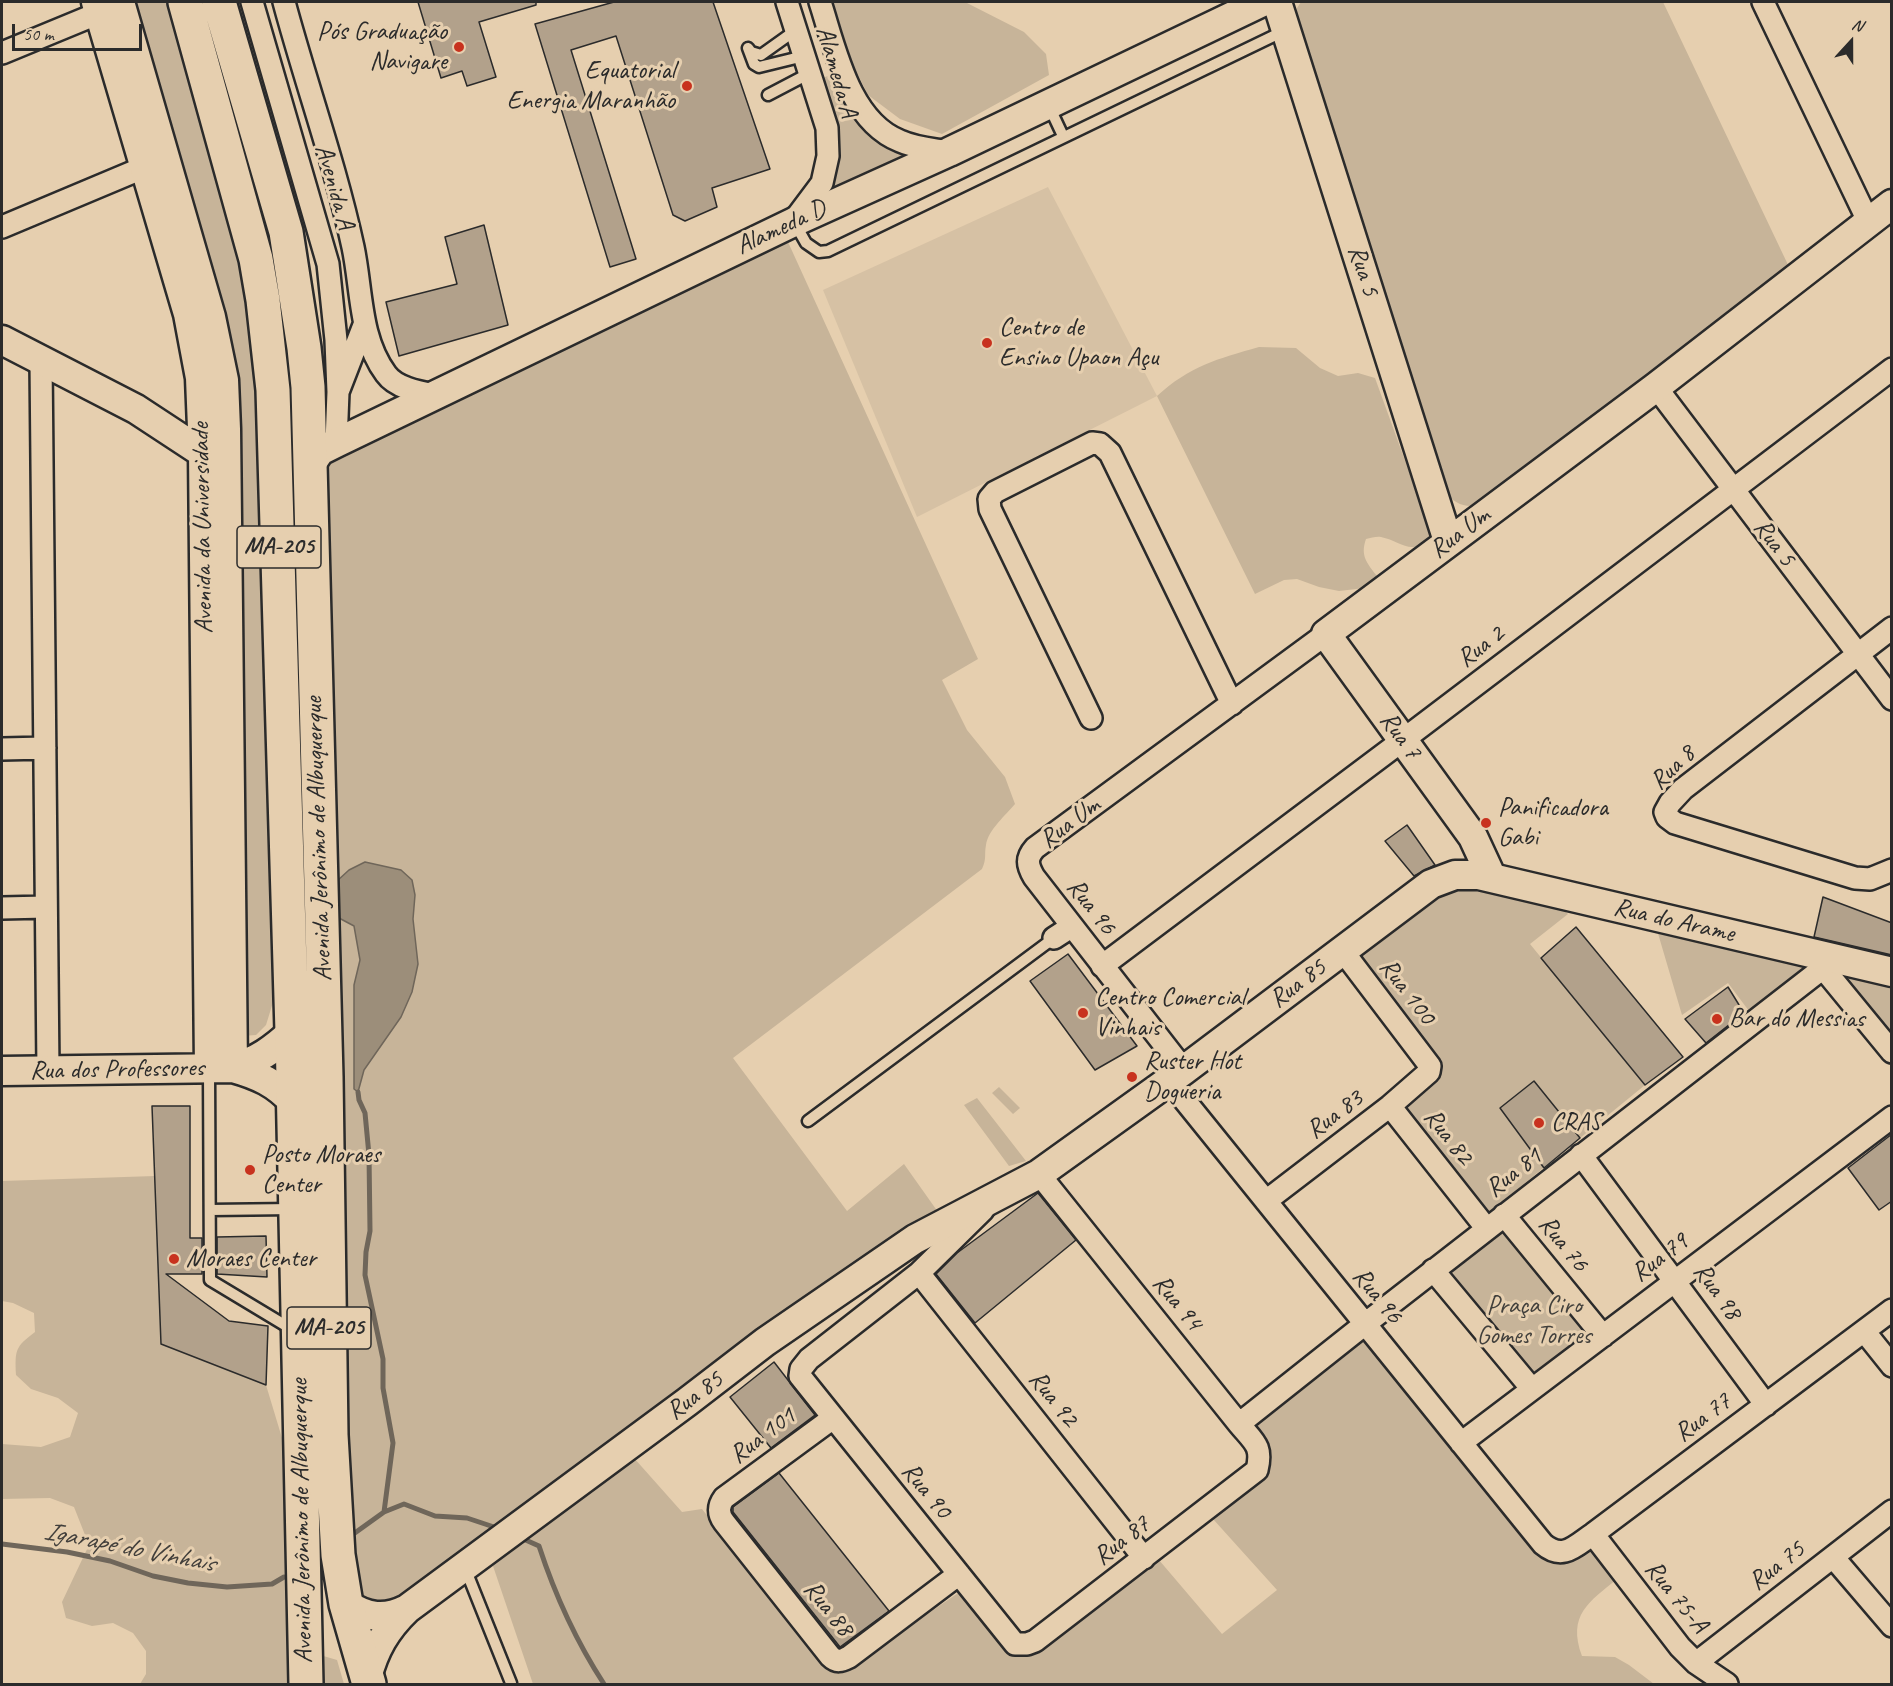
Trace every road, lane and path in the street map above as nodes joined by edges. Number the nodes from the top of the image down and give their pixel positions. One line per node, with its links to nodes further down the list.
1 (185, 2): 60 (main road, Avenida Jerônimo de Albuquerque / MA-205)
2 (219, 2): 36 (main road, Avenida Jerônimo de Albuquerque / MA-205)
3 (252, 2): 31 (street, Avenida A)
4 (284, 2): 25 (street, Avenida A)
5 (787, 2): 12 (street, Alameda A)
6 (820, 2): 19 (street, Alameda A)
7 (1230, 2): 11 (street)
8 (1264, 2): 11 (street, Alameda D); 13 (street, Rua 5)
9 (1763, 2): 22 (street)
10 (105, 5): 14 (street); 20 (street, Avenida da Universidade); 29 (street, Avenida da Universidade)
11 (1212, 25): 17 (street, Alameda D)
12 (796, 30): 15 (street, Alameda A); 15 (lane)
13 (1286, 30): 18 (lane); 38 (street, Rua 5)
14 (2, 53)
15 (807, 65): 16 (lane); 23 (street, Alameda A)
16 (768, 95)
17 (1048, 104): 18 (lane); 19 (street, Alameda D)
18 (1063, 136): 23 (lane)
19 (949, 152): 23 (street, Alameda D)
20 (145, 167): 24 (street); 29 (street, Avenida da Universidade)
21 (1892, 204): 22 (street, Rua Um)
22 (1868, 221): 30 (street, Rua Um)
23 (794, 222): 32 (street, Alameda D)
24 (2, 227)
25 (364, 325): 31 (street, Avenida A); 32 (street, Avenida A)
26 (2, 340): 27 (street)
27 (41, 361): 33 (street); 47 (street)
28 (1892, 369): 37 (street, Rua 2)
29 (212, 379): 33 (street); 35 (street, Avenida da Universidade)
30 (1656, 387): 37 (street, Rua 5); 38 (street, Rua Um)
31 (338, 392): 34 (street, Avenida A)
32 (435, 394): 34 (street, Alameda D)
33 (136, 409): 35 (street)
34 (336, 442): 36 (street, Alameda D)
35 (215, 456): 63 (street, Avenida da Universidade)
36 (309, 467): 103 (main road, Avenida Jerônimo de Albuquerque / MA-205)
37 (1734, 490): 41 (street, Rua 5); 45 (street, Rua 2)
38 (1448, 541): 40 (street, Rua Um)
39 (1892, 628): 41 (street, Rua 8)
40 (1326, 634): 43 (street, Rua Um); 45 (street, Rua 7)
41 (1858, 654): 42 (street, Rua 5); 50 (street, Rua 8)
42 (1892, 699)
43 (1232, 704): 44 (street); 49 (street, Rua Um)
44 (1091, 718)
45 (1403, 740): 48 (street, Rua 7); 58 (street, Rua 2)
46 (2, 748): 47 (street)
47 (45, 748): 53 (street)
48 (1473, 837): 51 (street); 52 (street, Rua 7)
49 (1028, 860): 55 (street, Rua 96)
50 (1892, 870)
51 (1455, 875): 52 (street, Rua do Arame); 56 (street, Rua 85)
52 (1492, 878): 57 (street, Rua do Arame)
53 (46, 907): 54 (street); 65 (street)
54 (2, 908)
55 (1062, 932): 58 (street, Rua 96); 70 (lane)
56 (1342, 950): 62 (street, Rua 100); 66 (street, Rua 85)
57 (1825, 963): 59 (street, Rua do Arame); 61 (street); 71 (street, Rua 81)
58 (1102, 966): 66 (street, Rua 96)
59 (1892, 972)
60 (292, 1032): 63 (street, Rua dos Professores); 67 (main road, Avenida Jerônimo de Albuquerque / MA-205)
61 (1892, 1052)
62 (1430, 1066): 68 (street, Rua 83)
63 (221, 1068): 65 (street, Rua dos Professores); 67 (street, Rua dos Professores); 76 (lane)
64 (2, 1071): 65 (street, Rua dos Professores)
65 (48, 1071)
66 (1177, 1075): 72 (street, Rua 85); 74 (street, Rua 96)
67 (294, 1103): 75 (main road, Avenida Jerônimo de Albuquerque / MA-205)
68 (1390, 1106): 74 (street, Rua 83); 78 (street, Rua 82)
69 (1892, 1117): 81 (street, Rua 79)
70 (808, 1121)
71 (1581, 1155): 77 (street, Rua 81); 81 (street, Rua 98)
72 (1039, 1174): 73 (street, Rua 85); 92 (street, Rua 94)
73 (994, 1199): 80 (street, Rua 85); 101 (street, Rua 85)
74 (1266, 1202): 83 (street, Rua 96)
75 (296, 1209): 76 (lane); 85 (main road, Avenida Jerônimo de Albuquerque / MA-205)
76 (210, 1210): 85 (lane)
77 (1504, 1215): 78 (street, Rua 81); 86 (street, Rua 76)
78 (1486, 1228): 79 (street, Rua 81)
79 (1433, 1270): 83 (street, Rua 81); 89 (street)
80 (919, 1273): 88 (street, Rua 85); 100 (street, Rua 92)
81 (1675, 1281): 86 (street, Rua 79); 90 (street, Rua 98)
82 (1892, 1310): 84 (street, Rua 77)
83 (1365, 1323): 92 (street, Rua 81); 93 (street, Rua 96)
84 (1864, 1331): 87 (street); 90 (street, Rua 77)
85 (298, 1333): 110 (main road, Avenida Jerônimo de Albuquerque / MA-205)
86 (1603, 1335): 89 (street, Rua 79)
87 (1892, 1366)
88 (801, 1369): 91 (street, Rua 90)
89 (1532, 1389): 93 (street, Rua 79)
90 (1766, 1405): 97 (street, Rua 77)
91 (833, 1418): 95 (street, Rua 101); 102 (street, Rua 90)
92 (1239, 1424): 94 (street, Rua 94)
93 (1461, 1443): 98 (street, Rua 96)
94 (1257, 1470): 100 (street, Rua 87)
95 (724, 1498): 102 (street, Rua 88)
96 (1892, 1512): 99 (street, Rua 75)
97 (1593, 1534): 98 (street, Rua 77); 107 (street, Rua 75-A)
98 (1543, 1544)
99 (1833, 1557): 105 (street); 107 (street, Rua 75)
100 (1144, 1558): 106 (street, Rua 87)
101 (465, 1568): 104 (street, Rua 85); 109 (lane)
102 (959, 1574): 106 (street, Rua 90)
103 (346, 1604): 104 (street, Rua 85); 108 (main road, Avenida Jerônimo de Albuquerque / MA-205)
104 (407, 1609): 108 (street, Rua 85)
105 (1892, 1626)
106 (1015, 1644)
107 (1696, 1663): 111 (street, Rua 75-A)
108 (368, 1682)
109 (511, 1683)
110 (306, 1684)
111 (1727, 1684)

